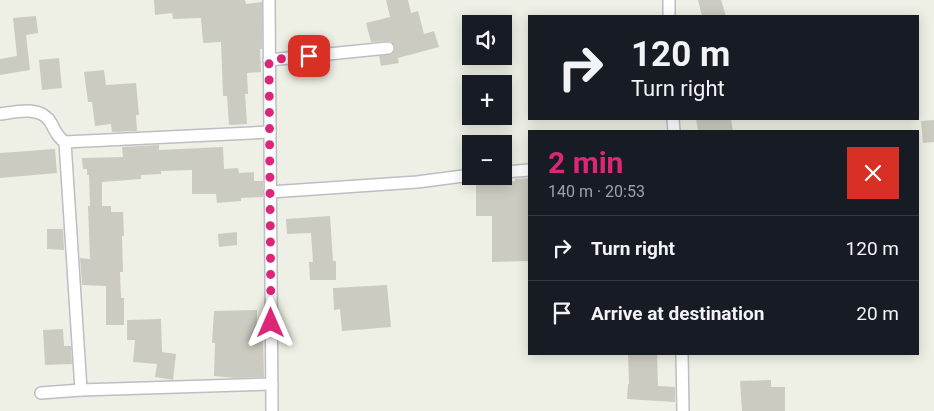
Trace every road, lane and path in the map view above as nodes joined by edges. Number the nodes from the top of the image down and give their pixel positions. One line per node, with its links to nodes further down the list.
1 (269, 0): 5 (street)
2 (668, 0): 3 (street)
3 (669, 15)
4 (388, 48): 5 (street)
5 (269, 60): 7 (street)
6 (0, 114): 8 (street)
7 (270, 132): 8 (street); 12 (street)
8 (65, 142): 15 (street)
9 (528, 170): 10 (street)
10 (512, 171)
11 (462, 176): 12 (street)
12 (270, 192): 14 (street)
13 (682, 355): 18 (street)
14 (272, 384): 15 (street); 17 (street)
15 (82, 390): 16 (street)
16 (41, 393)
17 (272, 411)
18 (683, 411)

